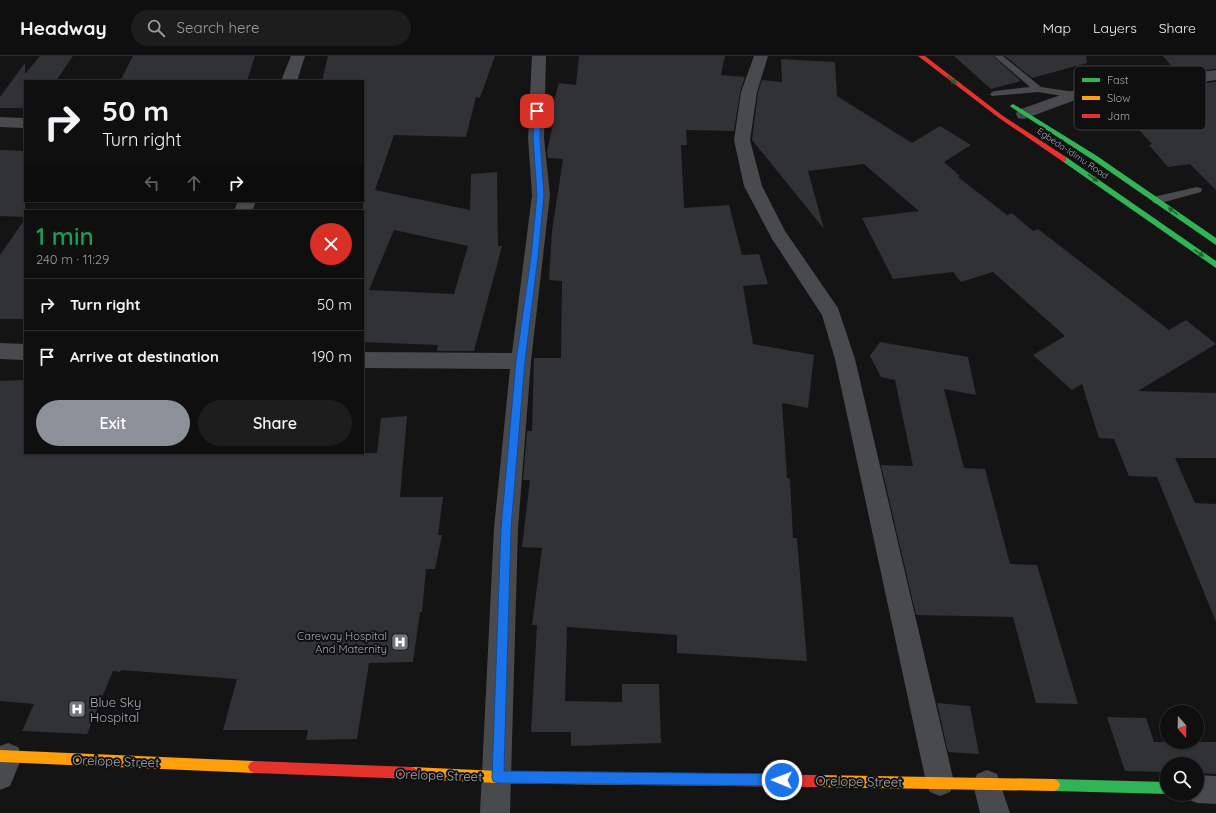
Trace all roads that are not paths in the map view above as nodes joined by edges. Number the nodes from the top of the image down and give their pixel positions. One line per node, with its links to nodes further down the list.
1 (298, 56): 8 (street)
2 (539, 56): 25 (street)
3 (761, 56): 28 (street)
4 (921, 56): 17 (street, Egbeda-Idimu Road, one-way to 17)
5 (998, 56): 9 (lane)
6 (1216, 76): 7 (street)
7 (1206, 77)
8 (289, 80)
9 (1038, 89): 10 (lane); 11 (lane)
10 (992, 92): 13 (street, Egbeda-Idimu Road)
11 (1074, 95)
12 (1074, 95): 13 (street)
13 (1024, 114): 16 (street, Egbeda-Idimu Road)
14 (0, 122): 15 (street)
15 (24, 123)
16 (1096, 158): 17 (street); 19 (street, Egbeda-Idimu Road)
17 (1076, 166): 21 (street, Egbeda-Idimu Road, one-way to 21)
18 (1197, 190): 19 (lane)
19 (1157, 200): 20 (street, Egbeda-Idimu Road, one-way to 19)
20 (1216, 242)
21 (1216, 265)
22 (0, 351): 23 (street)
23 (24, 352)
24 (364, 360): 25 (street)
25 (521, 361): 27 (street)
26 (3, 763): 27 (street, Orelope Street)
27 (498, 777): 28 (street, Orelope Street); 33 (street)
28 (940, 782): 29 (street, Orelope Street)
29 (987, 784): 30 (street, Orelope Street); 34 (street)
30 (1160, 788)
31 (1204, 789): 32 (street)
32 (1216, 790)
33 (495, 813)
34 (994, 813)

